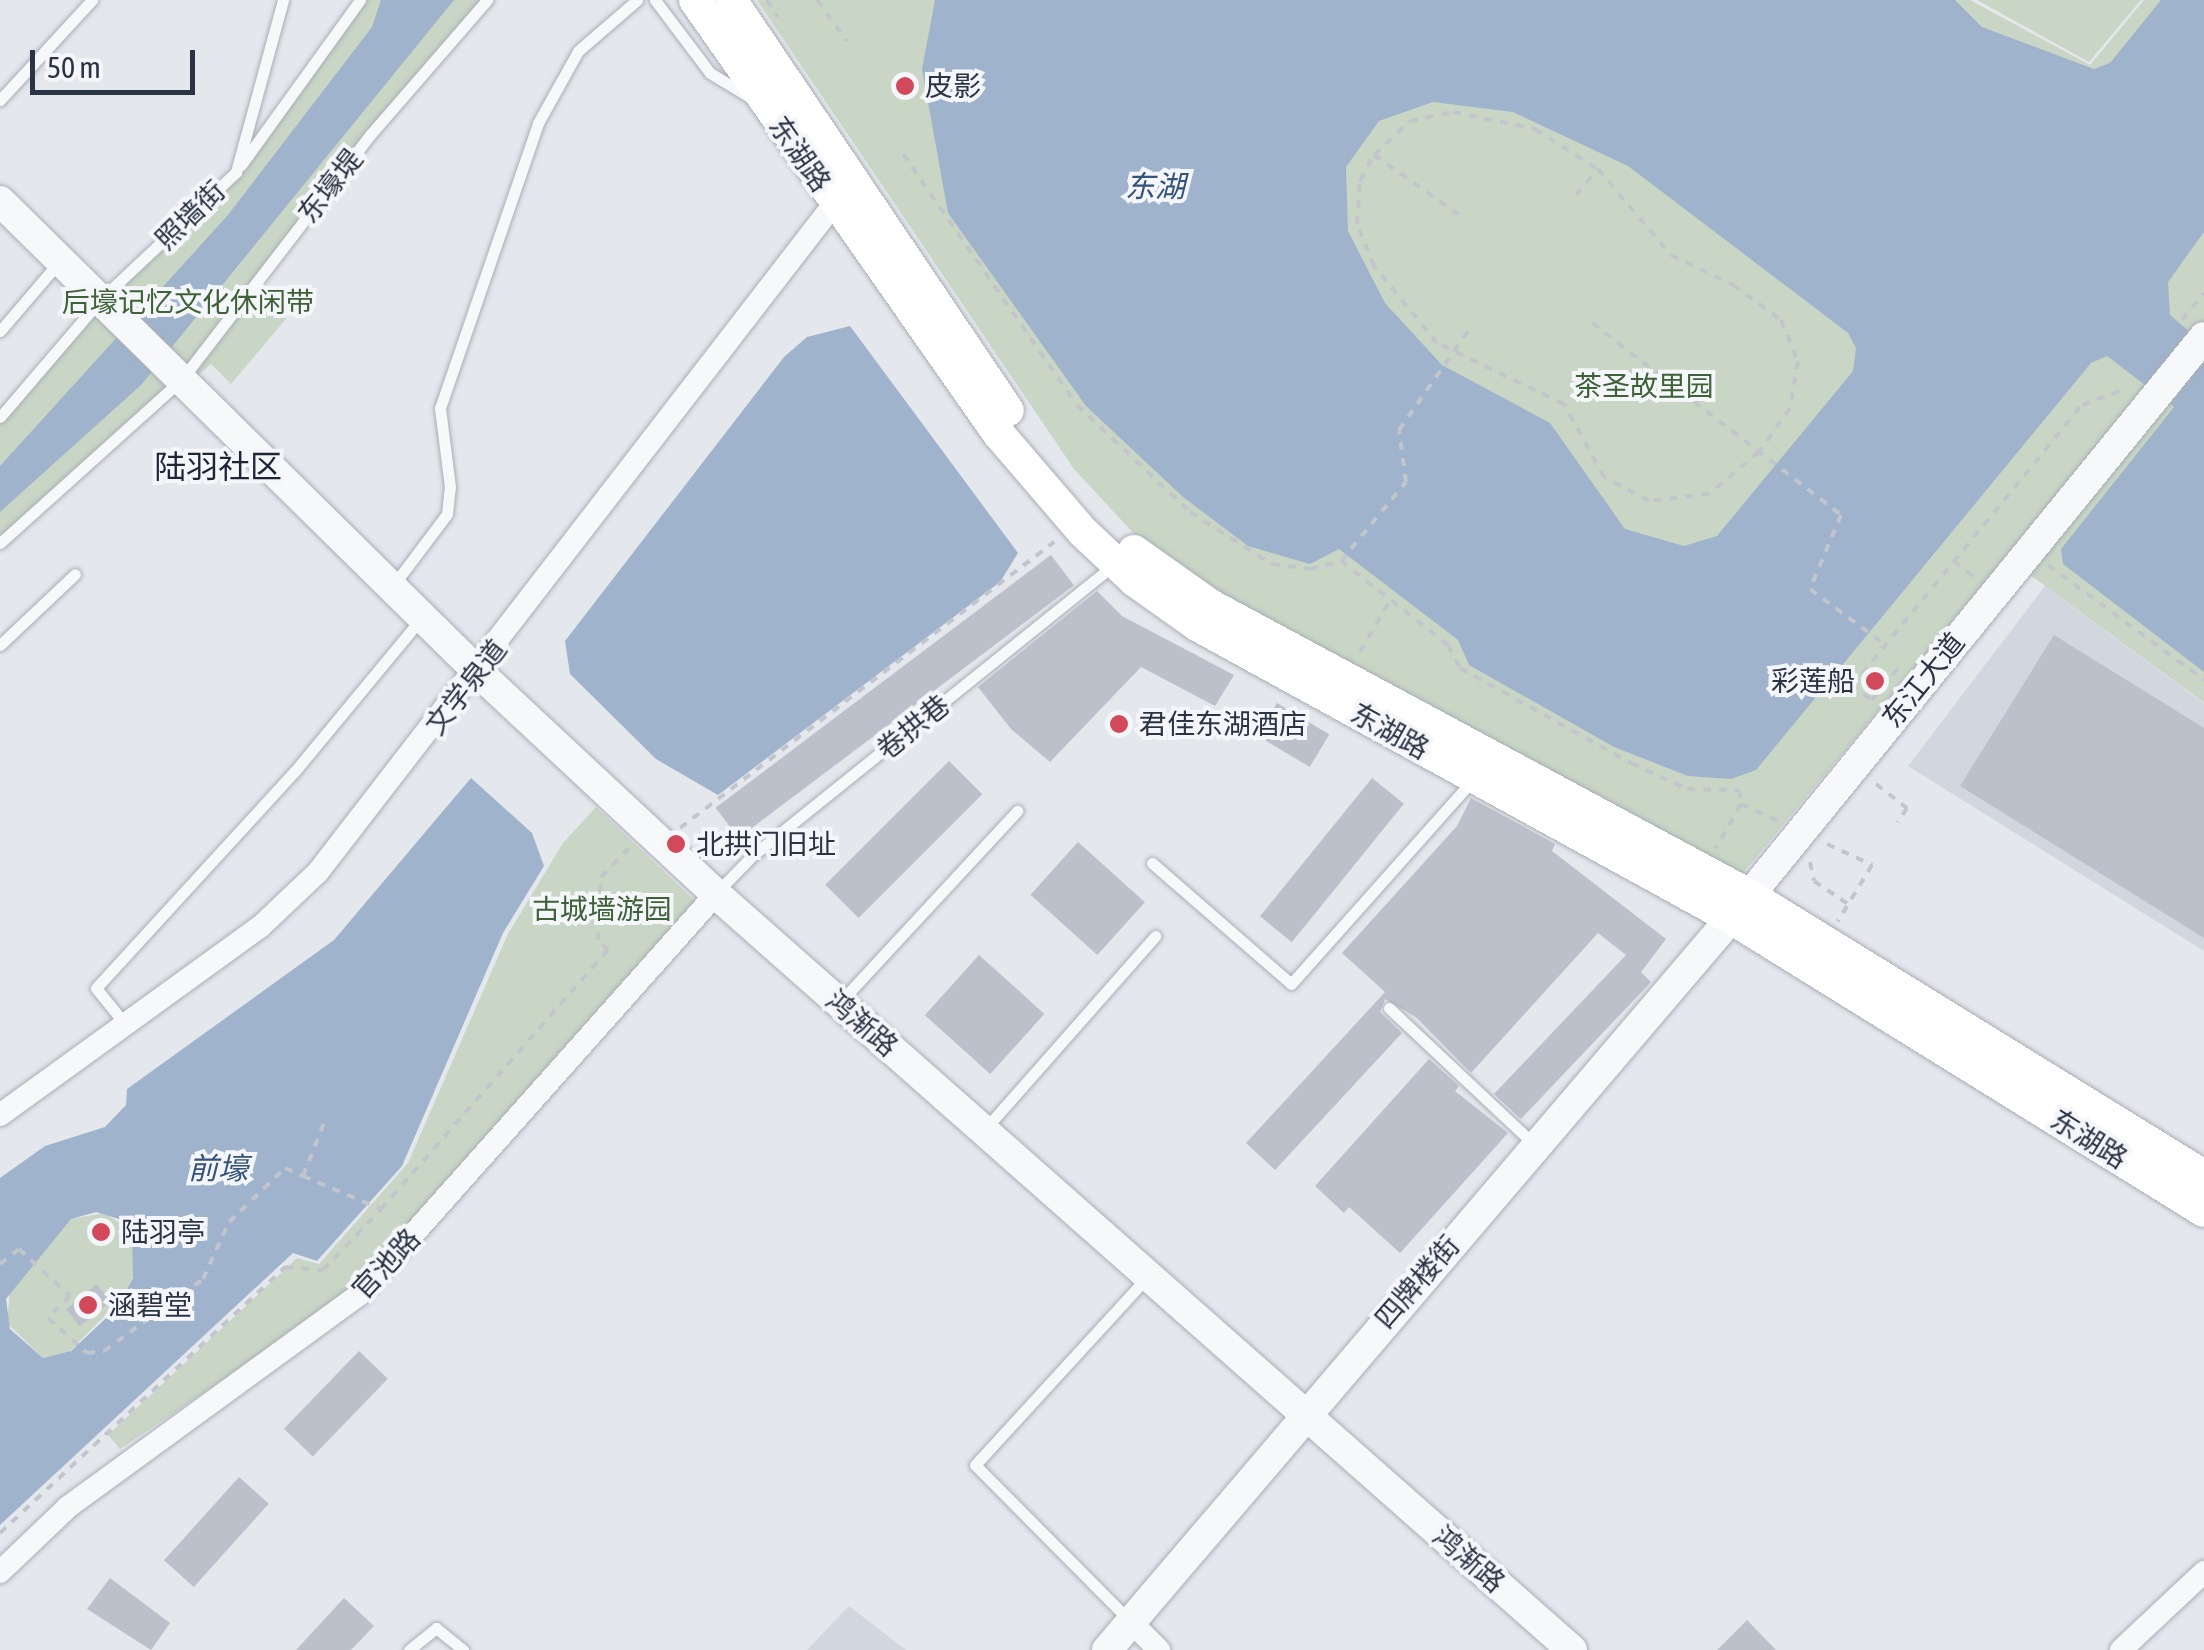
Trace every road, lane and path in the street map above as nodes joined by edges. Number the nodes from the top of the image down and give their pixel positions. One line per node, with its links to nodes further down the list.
1 (92, 0): 12 (lane)
2 (283, 0): 17 (lane, 照墙街)
3 (360, 0): 17 (lane)
4 (486, 0): 31 (lane, 东壕堤)
5 (637, 0): 41 (lane)
6 (655, 0): 13 (lane)
7 (695, 0): 11 (main road)
8 (730, 0): 11 (main road)
9 (817, 0): 10 (path)
10 (847, 41)
11 (752, 59): 13 (main road, 东湖路); 18 (main road, 东湖路)
12 (0, 100)
13 (767, 106): 18 (main road, 东湖路)
14 (903, 154): 37 (path)
15 (1374, 155): 16 (path); 21 (path); 30 (path)
16 (1598, 168): 19 (path); 34 (path)
17 (236, 172): 24 (lane, 照墙街)
18 (844, 192): 35 (main road, 东湖路); 46 (street, 文学泉道); 47 (main road, 东湖路)
19 (1576, 196)
20 (5, 212): 22 (street)
21 (1459, 215)
22 (61, 259): 24 (street); 28 (lane)
23 (2204, 293): 25 (path)
24 (109, 305): 31 (street, 鸿渐路); 33 (lane, 照墙街)
25 (2191, 308)
26 (1592, 323): 34 (path)
27 (1468, 330): 30 (path)
28 (0, 331)
29 (2204, 337): 49 (street, 东江大道)
30 (1451, 354): 34 (path); 37 (path)
31 (179, 375): 36 (lane, 东壕堤); 41 (street, 鸿渐路)
32 (2127, 388): 45 (path)
33 (0, 416)
34 (1759, 452): 45 (path)
35 (1076, 525): 38 (main road, 东湖路); 56 (path)
36 (0, 542)
37 (1341, 561): 42 (path)
38 (1115, 564): 51 (main road, 东湖路); 59 (lane, 卷拱巷)
39 (2037, 569): 48 (path)
40 (75, 574): 44 (lane)
41 (392, 587): 43 (street, 鸿渐路)
42 (1390, 600): 47 (path); 52 (path)
43 (422, 617): 46 (street, 鸿渐路); 66 (lane)
44 (0, 645)
45 (1886, 645): 49 (path)
46 (478, 673): 56 (street, 鸿渐路); 66 (street, 文学泉道)
47 (1345, 677): 58 (main road, 东湖路)
48 (2204, 680)
49 (1894, 716): 50 (street, 东江大道)
50 (1854, 766): 54 (path); 55 (street, 东江大道)
51 (1475, 778): 57 (lane); 61 (main road, 东湖路)
52 (1742, 804): 55 (path); 58 (path)
53 (1017, 811): 64 (lane)
54 (1898, 822)
55 (1816, 834): 60 (path); 60 (path); 61 (street, 东江大道)
56 (653, 836): 59 (street, 鸿渐路); 73 (path)
57 (1152, 863)
58 (1703, 870): 61 (main road, 东湖路)
59 (716, 894): 64 (street, 鸿渐路); 79 (street, 官池路)
60 (1848, 904): 63 (path)
61 (1740, 906): 63 (main road, 东湖路); 70 (street, 四牌楼街); 74 (main road, 东湖路)
62 (1155, 936): 69 (lane)
63 (1824, 942): 72 (main road, 东湖路)
64 (839, 1004): 69 (street, 鸿渐路)
65 (1389, 1008): 70 (lane)
66 (125, 1024): 67 (street, 文学泉道)
67 (0, 1115)
68 (324, 1122): 71 (path)
69 (984, 1131): 76 (street, 鸿渐路)
70 (1534, 1145): 77 (street, 四牌楼街)
71 (304, 1176): 73 (path); 75 (path)
72 (2204, 1176)
73 (382, 1208): 78 (path)
74 (2204, 1211)
75 (0, 1264)
76 (1148, 1276): 77 (street, 鸿渐路); 81 (lane)
77 (1304, 1413): 81 (street, 四牌楼街); 86 (street, 鸿渐路)
78 (0, 1533)
79 (0, 1572)
80 (2204, 1572): 87 (street)
81 (1131, 1622): 84 (street, 四牌楼街); 85 (street)
82 (409, 1650): 83 (lane)
83 (462, 1650)
84 (1107, 1650)
85 (1159, 1650)
86 (1572, 1650)
87 (2120, 1650)

